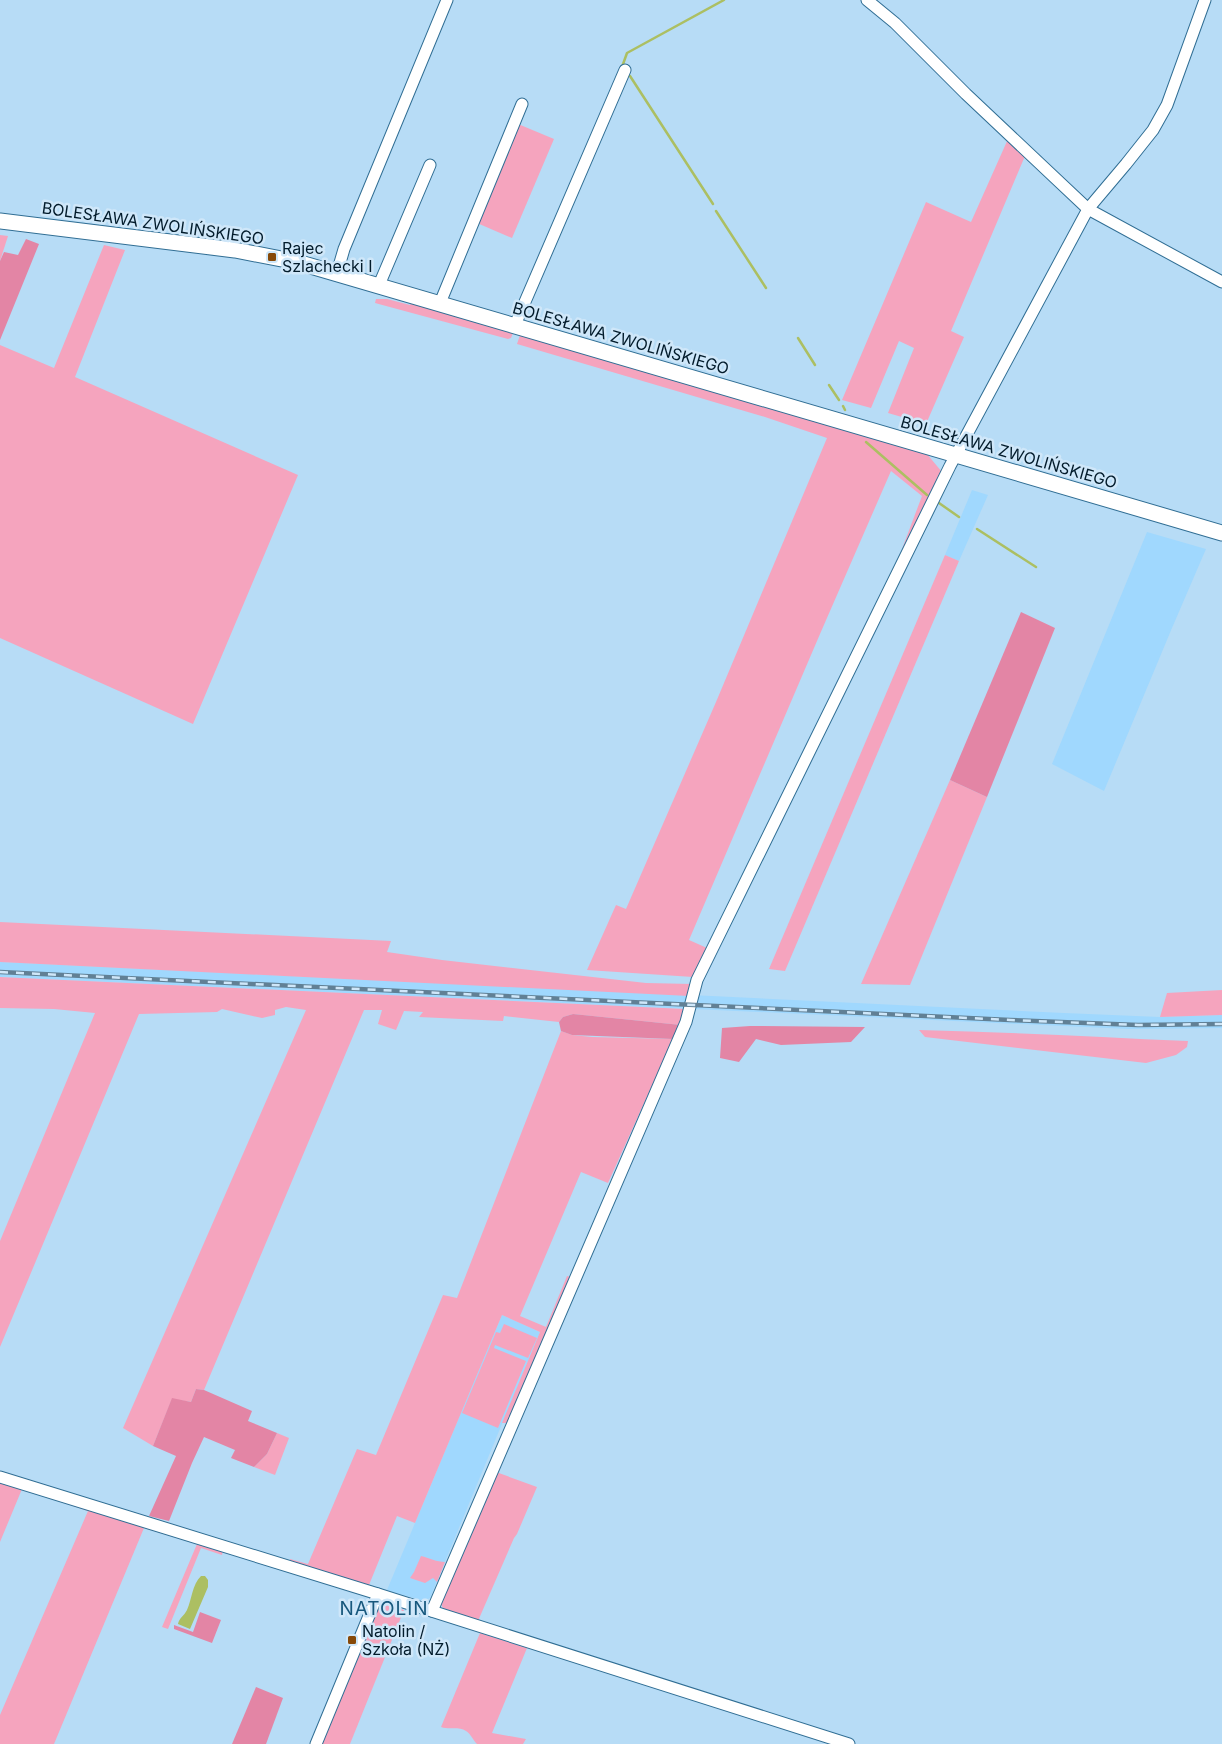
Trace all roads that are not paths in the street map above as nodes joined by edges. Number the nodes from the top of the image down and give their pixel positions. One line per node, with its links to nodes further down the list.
1 (448, 0): 9 (street)
2 (867, 0): 7 (street)
3 (1205, 0): 7 (street)
4 (625, 70): 13 (street)
5 (522, 104): 12 (street)
6 (430, 165): 11 (street)
7 (1088, 208): 10 (street); 14 (street)
8 (0, 221): 9 (main road, BOLESŁAWA ZWOLIŃSKIEGO)
9 (337, 273): 11 (main road, BOLESŁAWA ZWOLIŃSKIEGO)
10 (1222, 282)
11 (379, 285): 12 (main road, BOLESŁAWA ZWOLIŃSKIEGO)
12 (440, 303): 13 (main road, BOLESŁAWA ZWOLIŃSKIEGO)
13 (515, 325): 14 (main road, BOLESŁAWA ZWOLIŃSKIEGO)
14 (957, 455): 15 (main road, BOLESŁAWA ZWOLIŃSKIEGO); 18 (street)
15 (1222, 533)
16 (0, 1476): 17 (street)
17 (378, 1594): 18 (street); 19 (street)
18 (432, 1611): 20 (street)
19 (316, 1744)
20 (849, 1744)

